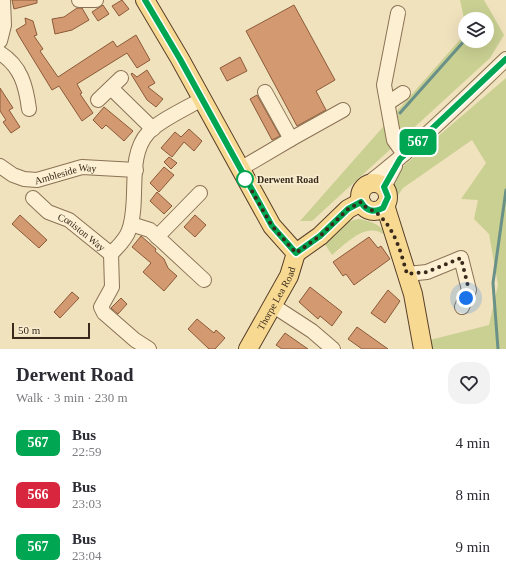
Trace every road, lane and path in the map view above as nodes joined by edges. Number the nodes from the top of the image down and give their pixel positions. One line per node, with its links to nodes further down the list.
1 (3, 0): 6 (street)
2 (79, 0): 3 (street)
3 (96, 0)
4 (144, 0): 12 (main road)
5 (398, 12): 14 (street)
6 (2, 15): 7 (street)
7 (0, 41)
8 (0, 53): 15 (street)
9 (506, 59): 19 (street)
10 (265, 92): 18 (street)
11 (403, 93): 14 (street)
12 (202, 99): 17 (street); 21 (main road)
13 (98, 100): 17 (street)
14 (388, 103): 19 (street)
15 (29, 108)
16 (343, 110): 18 (street)
17 (153, 129): 22 (street)
18 (292, 139): 21 (street)
19 (402, 156): 25 (street)
20 (0, 166): 22 (street, Ambleside Way)
21 (240, 169): 28 (main road)
22 (136, 170): 26 (street)
23 (200, 193): 27 (street)
24 (33, 198): 29 (street, Coniston Way)
25 (374, 198): 28 (main road); 30 (main road)
26 (131, 224): 27 (street); 29 (street)
27 (157, 237): 31 (street)
28 (296, 253): 32 (main road, Thorpe Lea Road)
29 (111, 254): 34 (street)
30 (407, 274): 33 (street); 37 (main road)
31 (204, 280)
32 (272, 305): 35 (main road, Thorpe Lea Road); 36 (street)
33 (462, 307)
34 (149, 349)
35 (248, 349)
36 (333, 349)
37 (423, 349)

